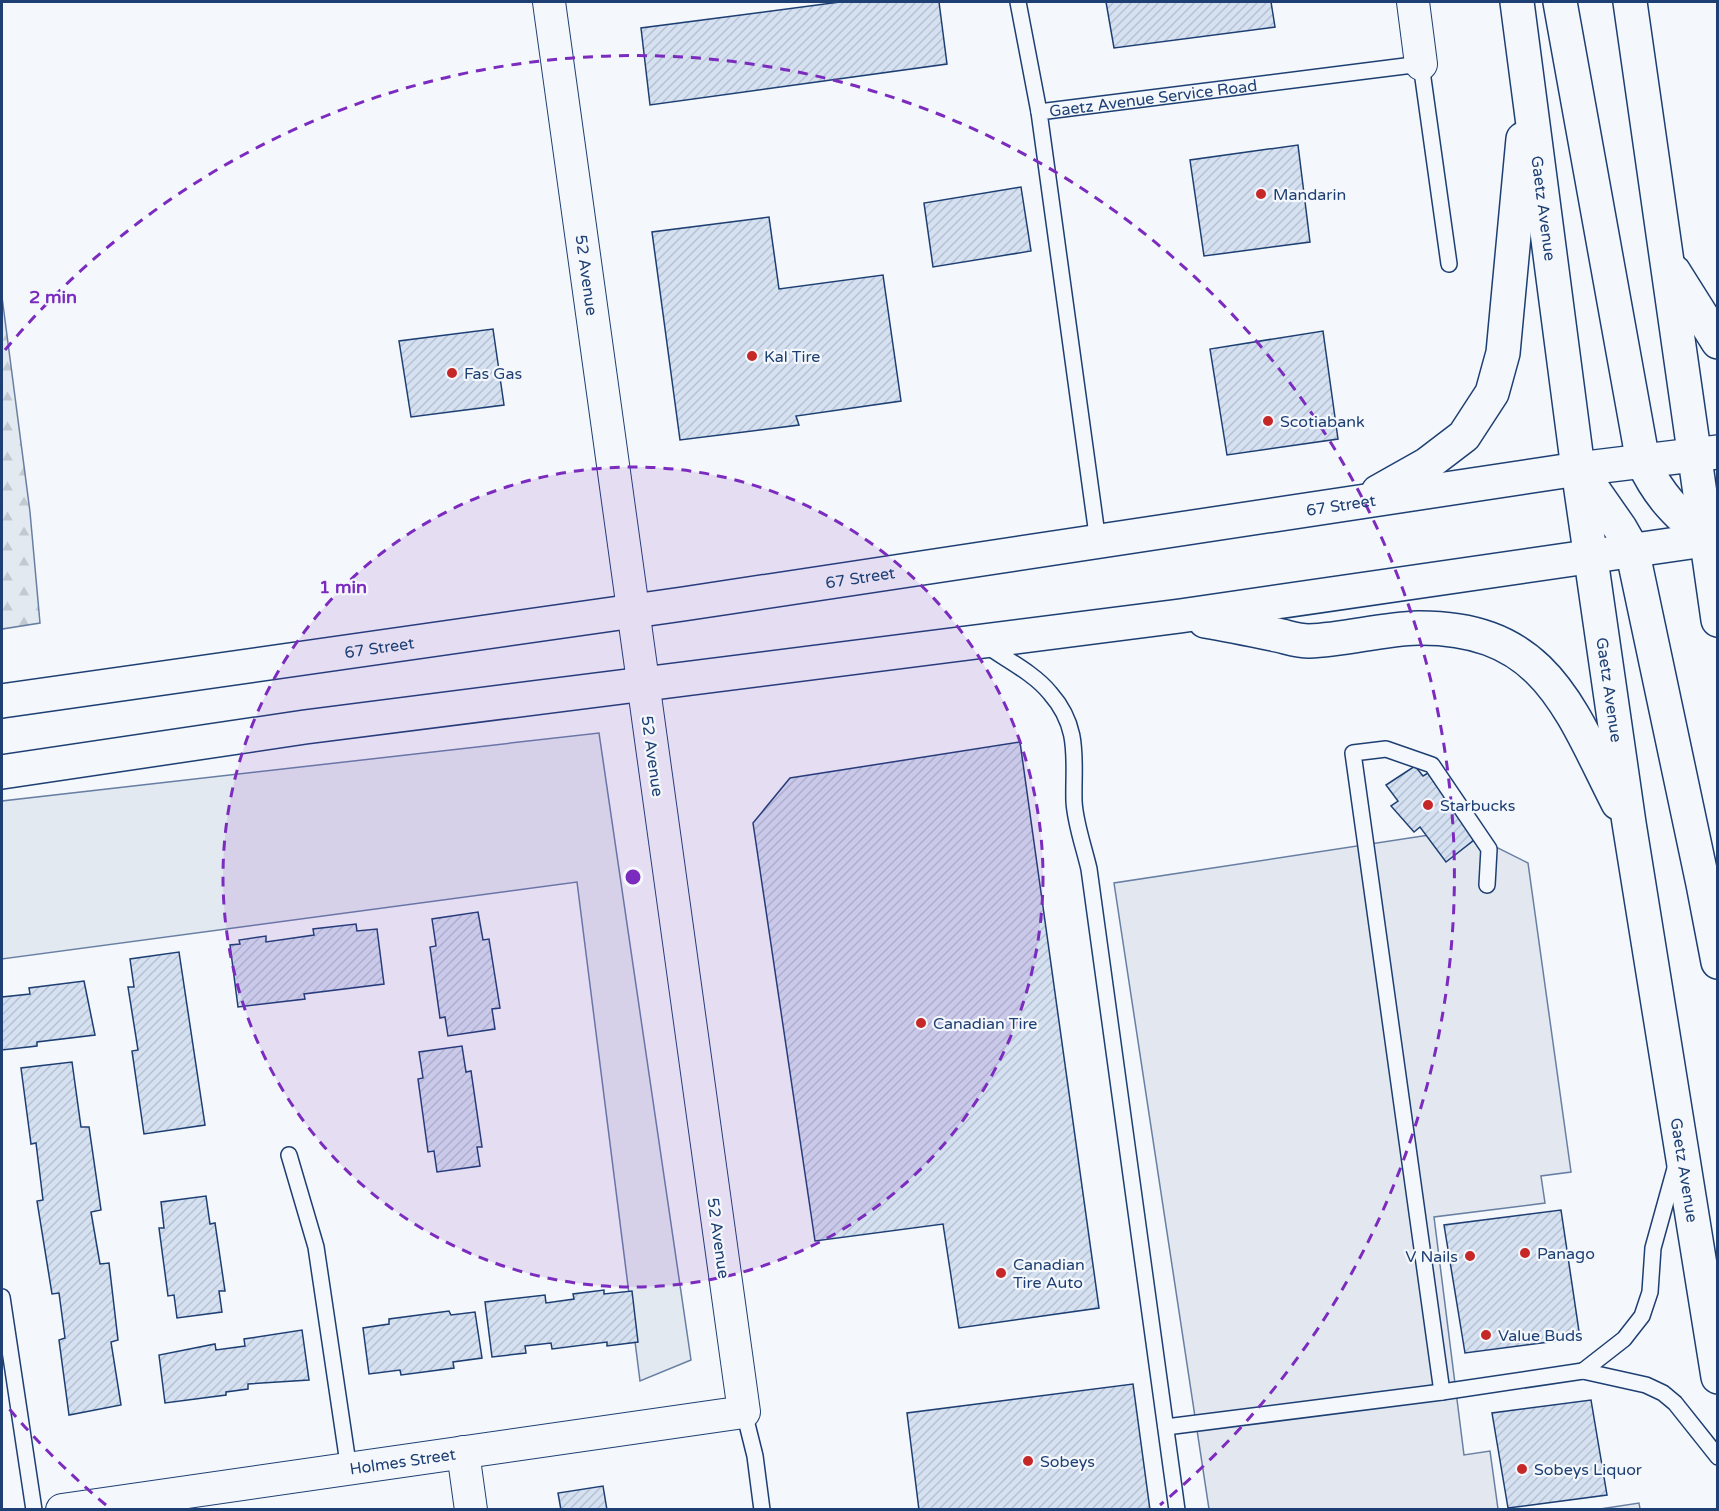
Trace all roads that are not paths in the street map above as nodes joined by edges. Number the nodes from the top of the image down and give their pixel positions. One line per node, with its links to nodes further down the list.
1 (549, 2): 21 (street, 52 Avenue)
2 (1018, 2): 9 (lane)
3 (1413, 2): 7 (street)
4 (1517, 2): 8 (main road, Gaetz Avenue)
5 (1560, 2): 14 (main road)
6 (1630, 2): 10 (main road)
7 (1421, 64): 9 (lane, Gaetz Avenue Service Road); 11 (lane)
8 (1529, 84): 15 (main road, Gaetz Avenue); 16 (main road)
9 (1039, 112): 18 (lane, Gaetz Avenue Service Road)
10 (1668, 262): 12 (main road); 13 (main road)
11 (1449, 264)
12 (1718, 342)
13 (1705, 453): 14 (main road, 67 Street); 17 (main road)
14 (1643, 462): 15 (main road, 67 Street); 17 (main road)
15 (1578, 469): 16 (main road, 67 Street); 19 (main road); 20 (main road, Gaetz Avenue)
16 (1357, 502): 18 (main road, 67 Street)
17 (1712, 538): 19 (main road); 23 (main road)
18 (1098, 542): 21 (main road, 67 Street)
19 (1632, 549): 20 (main road); 30 (main road)
20 (1591, 556): 22 (main road); 28 (main road, Gaetz Avenue)
21 (633, 611): 25 (street, 52 Avenue); 26 (main road, 67 Street)
22 (1180, 616): 24 (main road); 28 (main road)
23 (1718, 620)
24 (979, 641): 25 (main road); 39 (lane)
25 (644, 684): 27 (main road); 38 (street, 52 Avenue)
26 (2, 701)
27 (2, 772)
28 (1629, 823): 31 (main road, Gaetz Avenue)
29 (1487, 885): 37 (lane)
30 (1718, 962)
31 (1681, 1148): 34 (main road, Gaetz Avenue); 35 (lane)
32 (289, 1155): 42 (lane)
33 (2, 1297): 43 (lane)
34 (1711, 1311): 36 (main road, Gaetz Avenue)
35 (1583, 1371): 37 (lane); 41 (lane)
36 (1718, 1377)
37 (1442, 1392): 39 (lane)
38 (744, 1412): 40 (street, Holmes Street); 46 (lane, 52 Avenue)
39 (1166, 1427): 47 (lane)
40 (463, 1452): 42 (street, Holmes Street); 45 (street)
41 (1718, 1457)
42 (350, 1470): 44 (street, Holmes Street)
43 (34, 1509)
44 (62, 1509)
45 (471, 1509)
46 (762, 1509)
47 (1177, 1509)

